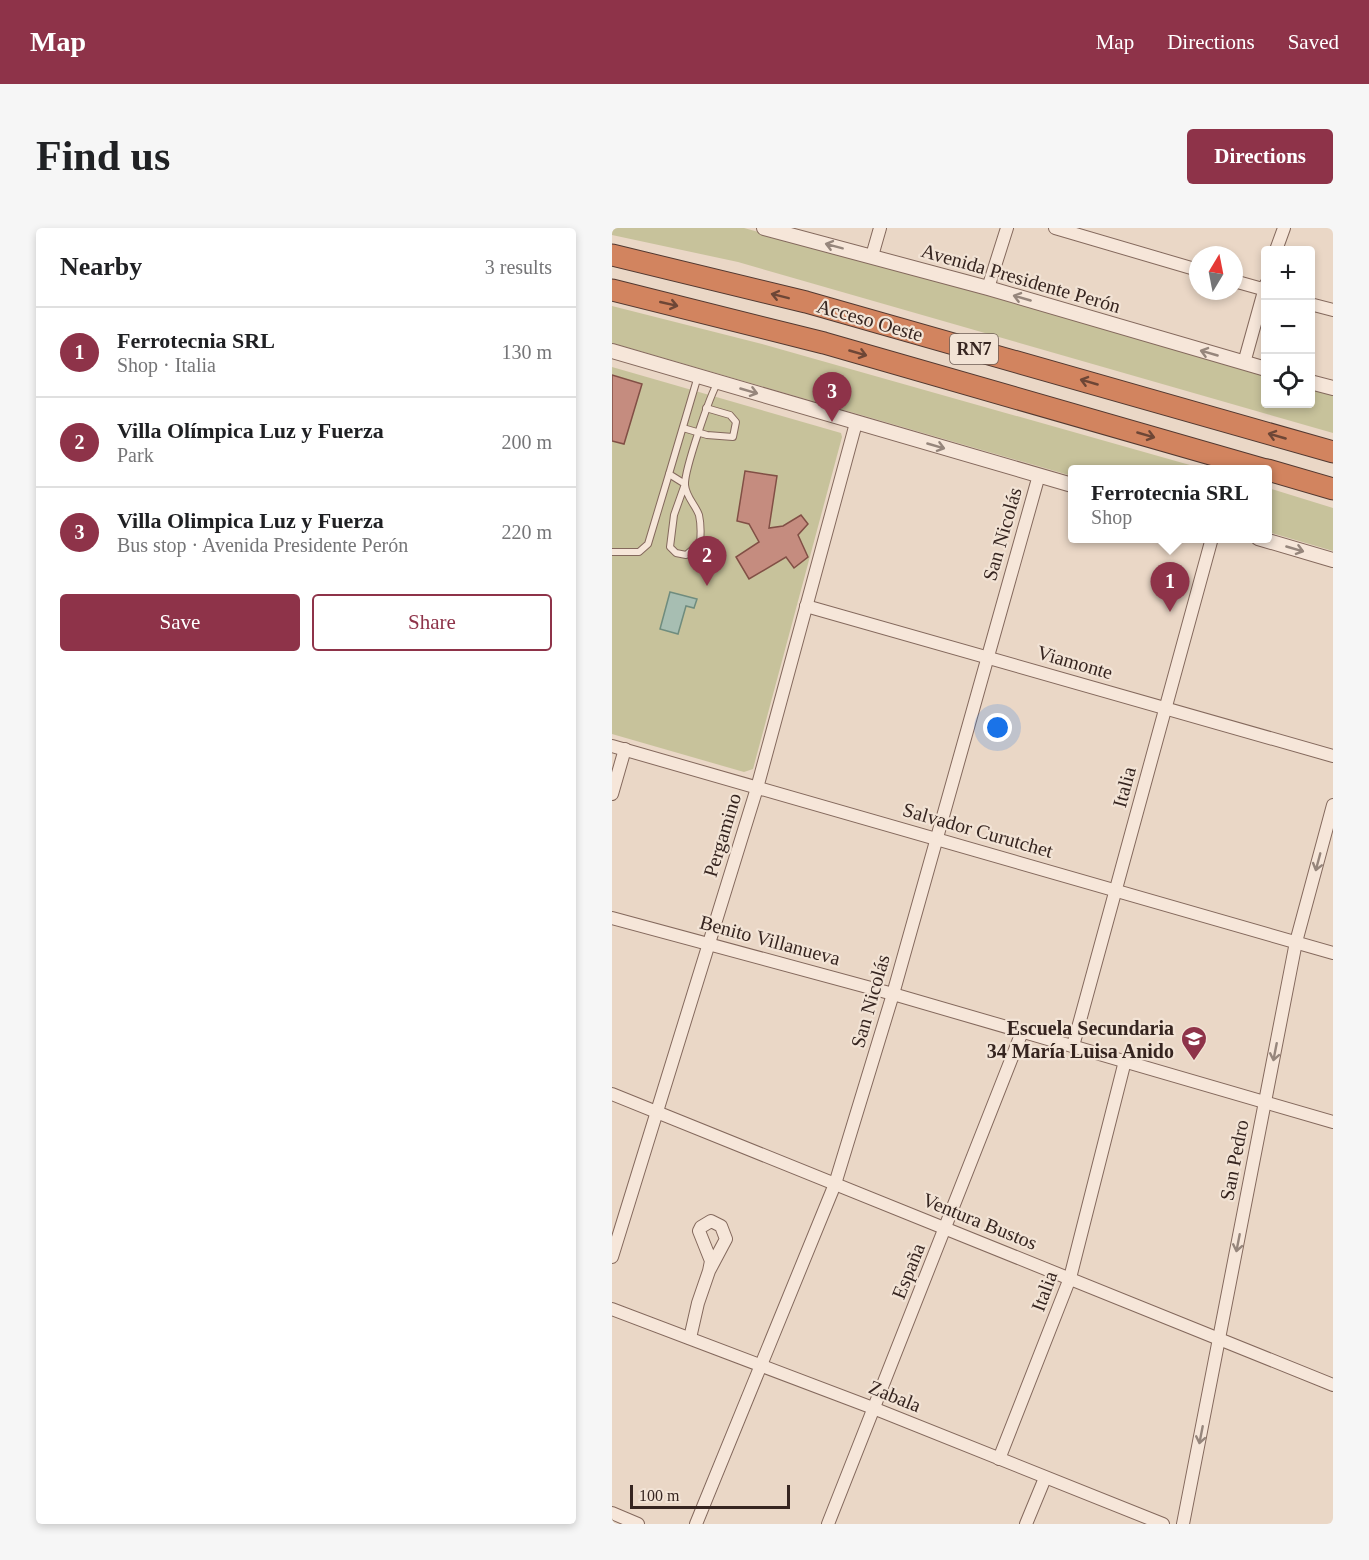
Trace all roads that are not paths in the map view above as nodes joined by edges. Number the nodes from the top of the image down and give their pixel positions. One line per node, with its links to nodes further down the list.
1 (764, 228): 8 (street, Avenida Presidente Perón, one-way to 1)
2 (880, 228): 8 (street)
3 (1007, 228): 12 (street)
4 (1055, 228): 9 (street)
5 (1284, 228): 6 (street)
6 (1277, 246)
7 (612, 255): 28 (highway, Acceso Oeste / RN7, one-way to 7)
8 (872, 256): 12 (street, Avenida Presidente Perón)
9 (1189, 267)
10 (1243, 283): 11 (street)
11 (1261, 287)
12 (988, 288): 18 (street, Avenida Presidente Perón, one-way to 12)
13 (612, 290): 29 (highway, Acceso Oeste / RN7, one-way to 29)
14 (1262, 300): 18 (street)
15 (1315, 304): 16 (street)
16 (1333, 310)
17 (612, 351): 20 (street)
18 (1244, 363): 19 (street, Avenida Presidente Perón)
19 (1261, 368)
20 (698, 376): 21 (street); 26 (lane)
21 (718, 382): 24 (lane); 25 (street, one-way to 25)
22 (1315, 383): 23 (street)
23 (1333, 388)
24 (706, 408): 27 (lane); 27 (lane)
25 (856, 423): 32 (street, one-way to 32); 40 (street, Pergamino)
26 (682, 428): 27 (lane); 31 (lane)
27 (700, 433): 33 (lane)
28 (1333, 452)
29 (1250, 465)
30 (1272, 471): 35 (highway, Acceso Oeste / RN7)
31 (669, 474): 33 (lane); 38 (lane)
32 (1039, 475): 34 (street); 41 (street, San Nicolás)
33 (685, 484): 33 (lane)
34 (1068, 484)
35 (1333, 489)
36 (1272, 542): 39 (street, one-way to 39)
37 (1211, 543): 42 (street, Italia)
38 (612, 552)
39 (1333, 560)
40 (806, 606): 41 (street, Viamonte); 46 (street, Pergamino)
41 (986, 658): 42 (street, Viamonte); 49 (street, San Nicolás)
42 (1166, 708): 45 (street, Viamonte); 50 (street, Italia)
43 (612, 746): 44 (street, Salvador Curutchet)
44 (625, 749): 46 (street, Salvador Curutchet); 47 (street)
45 (1333, 756)
46 (757, 788): 49 (street, Salvador Curutchet); 53 (street, Pergamino)
47 (612, 794)
48 (1333, 805): 52 (street, San Pedro, one-way to 52)
49 (937, 838): 50 (street, Salvador Curutchet); 55 (street, San Nicolás)
50 (1116, 890): 52 (street, Salvador Curutchet); 57 (street, Italia)
51 (612, 918): 53 (street, Benito Villanueva)
52 (1296, 942): 54 (street, Salvador Curutchet); 60 (street, San Pedro, one-way to 60)
53 (708, 943): 55 (street, Benito Villanueva); 61 (street, Pergamino)
54 (1333, 953)
55 (893, 994): 56 (street, Benito Villanueva); 63 (street, San Nicolás)
56 (1022, 1032): 57 (street, Benito Villanueva); 64 (street, España)
57 (1073, 1046): 58 (street, Benito Villanueva)
58 (1125, 1061): 60 (street, Benito Villanueva); 67 (street, Italia)
59 (612, 1094): 61 (street, Ventura Bustos)
60 (1264, 1102): 62 (street, Benito Villanueva); 70 (street, San Pedro, one-way to 70)
61 (656, 1111): 63 (street, Ventura Bustos); 65 (street, Pergamino)
62 (1333, 1122)
63 (836, 1184): 64 (street, Ventura Bustos); 71 (street, San Nicolás)
64 (946, 1228): 67 (street, Ventura Bustos); 73 (street, España)
65 (612, 1257)
66 (709, 1271): 69 (street)
67 (1070, 1278): 70 (street, Ventura Bustos); 74 (street, Italia)
68 (612, 1309): 69 (street, Zabala)
69 (690, 1338): 71 (street, Zabala)
70 (1220, 1338): 72 (street, Ventura Bustos); 82 (street, San Pedro, one-way to 82)
71 (763, 1366): 73 (street, Zabala); 78 (street, San Nicolás)
72 (1333, 1384)
73 (873, 1408): 74 (street, Zabala); 79 (street, España)
74 (999, 1459): 75 (street, Zabala)
75 (1045, 1478): 80 (street); 81 (street, Zabala)
76 (612, 1513): 77 (street)
77 (634, 1523)
78 (696, 1524)
79 (828, 1524)
80 (1026, 1524)
81 (1162, 1524)
82 (1183, 1524)

